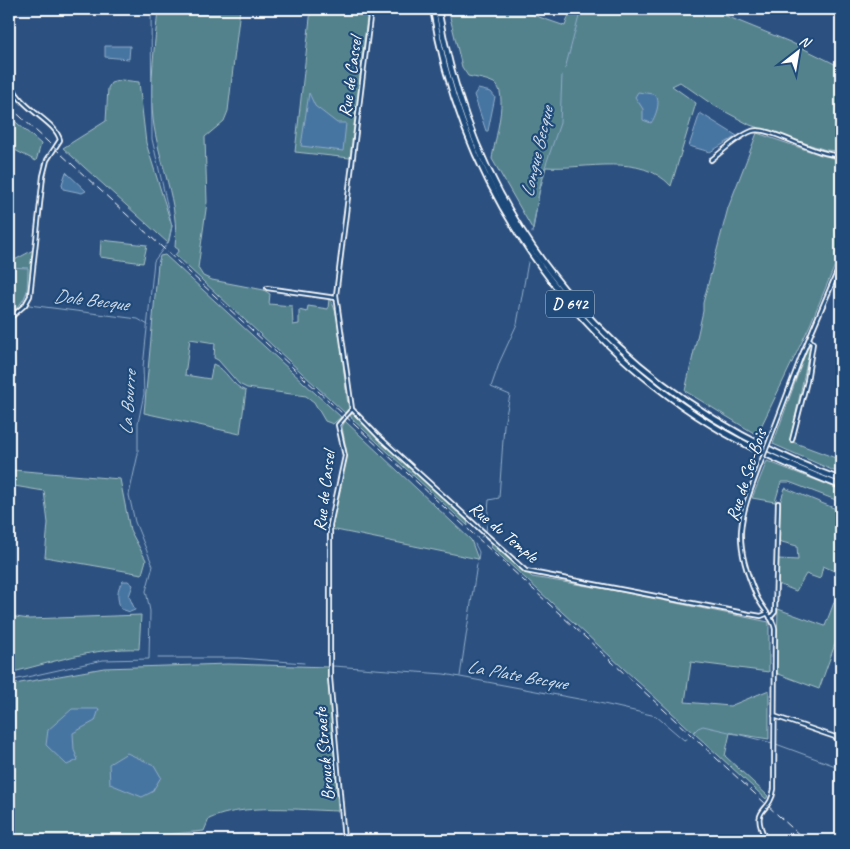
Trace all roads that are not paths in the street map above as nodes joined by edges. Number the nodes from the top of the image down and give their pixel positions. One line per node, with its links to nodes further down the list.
1 (372, 9): 9 (street, Rue de Cassel)
2 (433, 9): 15 (highway, D 642)
3 (438, 9): 14 (highway, D 642)
4 (9, 77): 10 (street)
5 (841, 155): 6 (street)
6 (711, 160)
7 (841, 264): 11 (street, Rue de Sec-Bois)
8 (267, 288): 9 (street)
9 (336, 298): 12 (street, Rue de Cassel)
10 (9, 319)
11 (809, 338): 13 (street, Rue de Sec-Bois); 17 (street, Rue de Sec-Bois, bridge)
12 (352, 409): 17 (street, Rue du Temple); 19 (street, Rue de Cassel)
13 (792, 440)
14 (841, 480)
15 (841, 486)
16 (778, 503): 18 (street)
17 (766, 614): 18 (street, Rue de Sec-Bois)
18 (770, 618): 20 (street)
19 (330, 666): 22 (street, Brouck Straete)
20 (774, 716): 21 (street); 23 (street)
21 (841, 739)
22 (344, 840)
23 (766, 840)

